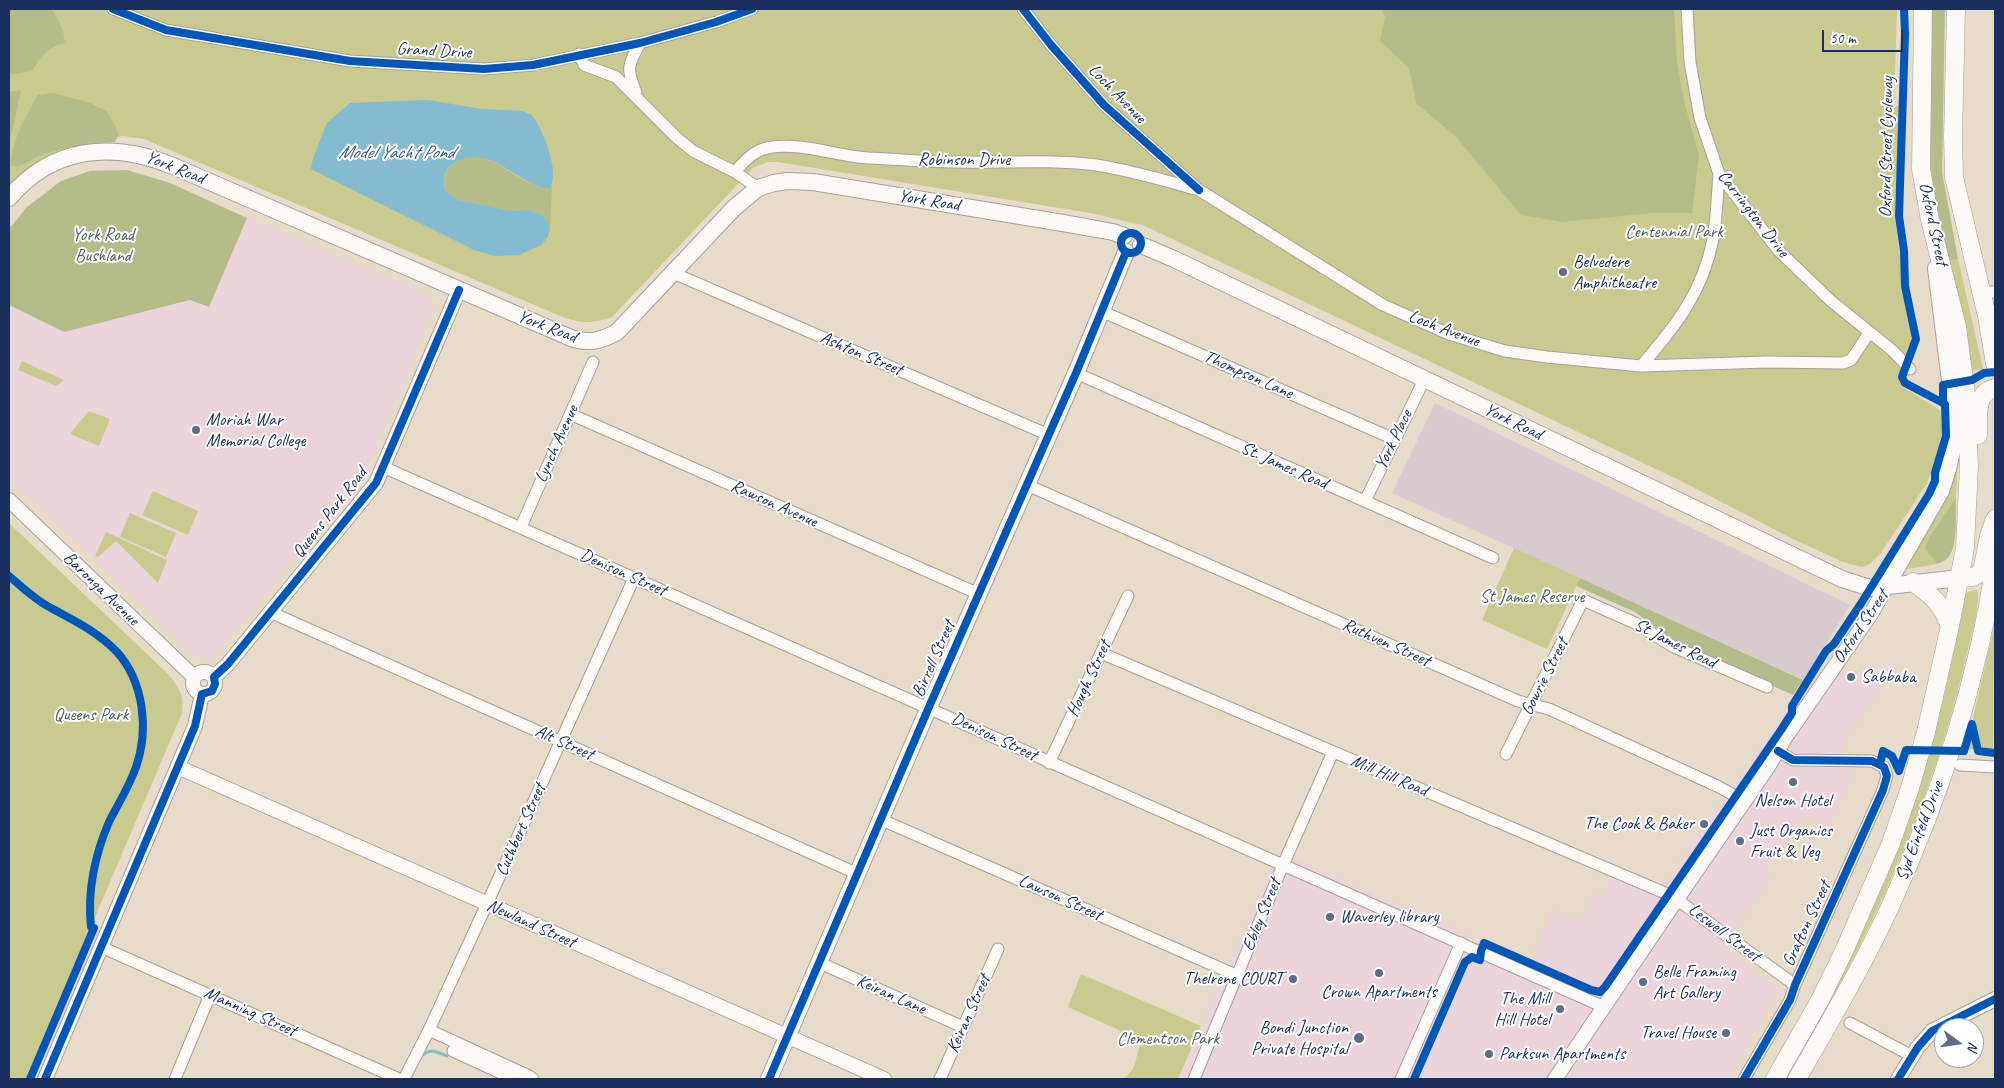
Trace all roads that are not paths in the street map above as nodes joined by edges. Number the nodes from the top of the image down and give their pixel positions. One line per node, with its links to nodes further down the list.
1 (113, 9): 8 (street, Grand Drive)
2 (752, 9): 7 (street, Grand Drive)
3 (1023, 9): 13 (street, Loch Avenue)
4 (1687, 9): 11 (street, Carrington Drive)
5 (1923, 9): 15 (main road, Oxford Street)
6 (1956, 9): 19 (main road, Oxford Street)
7 (640, 43): 8 (street, Grand Drive); 9 (street)
8 (579, 54): 9 (street)
9 (646, 109): 10 (street)
10 (735, 172): 12 (street); 13 (street, Robinson Drive)
11 (1719, 174): 22 (street, Carrington Drive); 25 (street)
12 (758, 188): 16 (main road, York Road); 17 (main road, York Road)
13 (1199, 190): 25 (street, Loch Avenue)
14 (9, 198): 18 (main road, York Road)
15 (1930, 220): 33 (main road, Oxford Street); 45 (main road)
16 (1125, 244): 20 (main road, Birrell Street); 28 (main road, York Road)
17 (673, 273): 18 (main road, York Road); 31 (street, Ashton Street)
18 (458, 290): 34 (street, Queens Park Road)
19 (1988, 292): 21 (main road, Oxford Street)
20 (1101, 311): 27 (main road, Birrell Street); 32 (street, Thompson Lane)
21 (1991, 320): 24 (main road, Oxford Street)
22 (1869, 333): 25 (street, Loch Avenue); 26 (street, Carrington Drive)
23 (593, 362): 30 (street, Lynch Avenue)
24 (1995, 364)
25 (1641, 366)
26 (1910, 368)
27 (1076, 373): 31 (main road, Birrell Street); 37 (street, St. James Road)
28 (1425, 378): 32 (street, York Place); 45 (main road, York Road)
29 (1995, 388): 33 (main road)
30 (570, 414): 39 (street, Lynch Avenue); 46 (street, Rawson Avenue)
31 (1049, 435): 35 (main road, Birrell Street)
32 (1394, 439): 37 (street, York Place)
33 (1969, 466): 43 (main road, Oxford Street)
34 (383, 467): 39 (street, Denison Street); 49 (street, Queens Park Road)
35 (1027, 484): 46 (main road, Birrell Street); 56 (street, Ruthven Street)
36 (9, 500): 52 (street, Baronga Avenue)
37 (1365, 502): 40 (street, St. James Road)
38 (1995, 519): 43 (main road)
39 (521, 527): 42 (street, Denison Street)
40 (1493, 558)
41 (1995, 565): 101 (main road, Syd Einfeld Drive)
42 (634, 578): 57 (street, Denison Street); 58 (street, Cuthbert Street)
43 (1960, 578): 44 (main road, Oxford Street); 50 (main road, Syd Einfeld Drive)
44 (1913, 582): 45 (main road, Oxford Street); 50 (main road)
45 (1887, 586): 59 (street, Oxford Street)
46 (979, 594): 57 (main road, Birrell Street)
47 (1128, 596): 51 (street, Hough Street)
48 (1583, 600): 54 (street, St James Road); 56 (street, Gowrie Street)
49 (270, 612): 53 (street, Queens Park Road); 58 (street, Alt Street)
50 (1950, 626): 100 (main road, Syd Einfeld Drive)
51 (1101, 653): 60 (street, Mill Hill Road); 62 (street, Hough Street)
52 (194, 677): 53 (street); 55 (street)
53 (214, 677): 55 (street)
54 (1767, 687)
55 (202, 694): 64 (street)
56 (1531, 704): 61 (street, Gowrie Street); 66 (street, Ruthven Street)
57 (929, 708): 62 (street, Denison Street); 67 (main road, Birrell Street)
58 (561, 742): 69 (street, Alt Street); 71 (street, Cuthbert Street)
59 (1778, 751): 66 (street, Oxford Street); 77 (street, Grafton Street)
60 (1333, 752): 68 (street, Ebley Street); 70 (street, Mill Hill Road)
61 (1506, 754)
62 (1049, 763): 68 (street, Denison Street)
63 (1960, 765): 65 (street)
64 (178, 767): 71 (street, Newland Street); 73 (street)
65 (1995, 767)
66 (1745, 801): 70 (street, Oxford Street)
67 (882, 820): 69 (main road, Birrell Street); 76 (street, Lawson Street)
68 (1283, 865): 72 (street, Denison Street); 76 (street, Ebley Street)
69 (858, 874): 75 (main road, Birrell Street)
70 (1677, 899): 77 (street, Leswell Street); 80 (street, Oxford Street)
71 (487, 905): 83 (street, Cuthbert Street); 84 (street, Newland Street)
72 (1461, 943): 80 (street, Denison Street); 97 (street)
73 (101, 947): 78 (street, Manning Street); 87 (street)
74 (998, 949): 82 (street, Keiran Street)
75 (820, 963): 82 (street, Keiran Lane); 84 (main road, Birrell Street)
76 (1238, 976): 96 (street, Ebley Street)
77 (1795, 985): 99 (street, Grafton Street)
78 (210, 995): 88 (street); 89 (street, Manning Street)
79 (1995, 999): 86 (street)
80 (1604, 1007): 98 (street, Oxford Street)
81 (1850, 1023): 86 (street)
82 (963, 1027): 95 (street, Keiran Street)
83 (429, 1030): 90 (street, Cuthbert Street); 92 (street)
84 (787, 1037): 93 (main road, Birrell Street); 94 (street, Newland Street)
85 (453, 1052): 91 (street)
86 (1912, 1056): 102 (street)
87 (45, 1079)
88 (175, 1079)
89 (399, 1079)
90 (404, 1079)
91 (514, 1079)
92 (533, 1079)
93 (769, 1079)
94 (884, 1079)
95 (940, 1079)
96 (1194, 1079)
97 (1401, 1079)
98 (1556, 1079)
99 (1744, 1079)
100 (1775, 1079)
101 (1797, 1079)
102 (1898, 1079)

